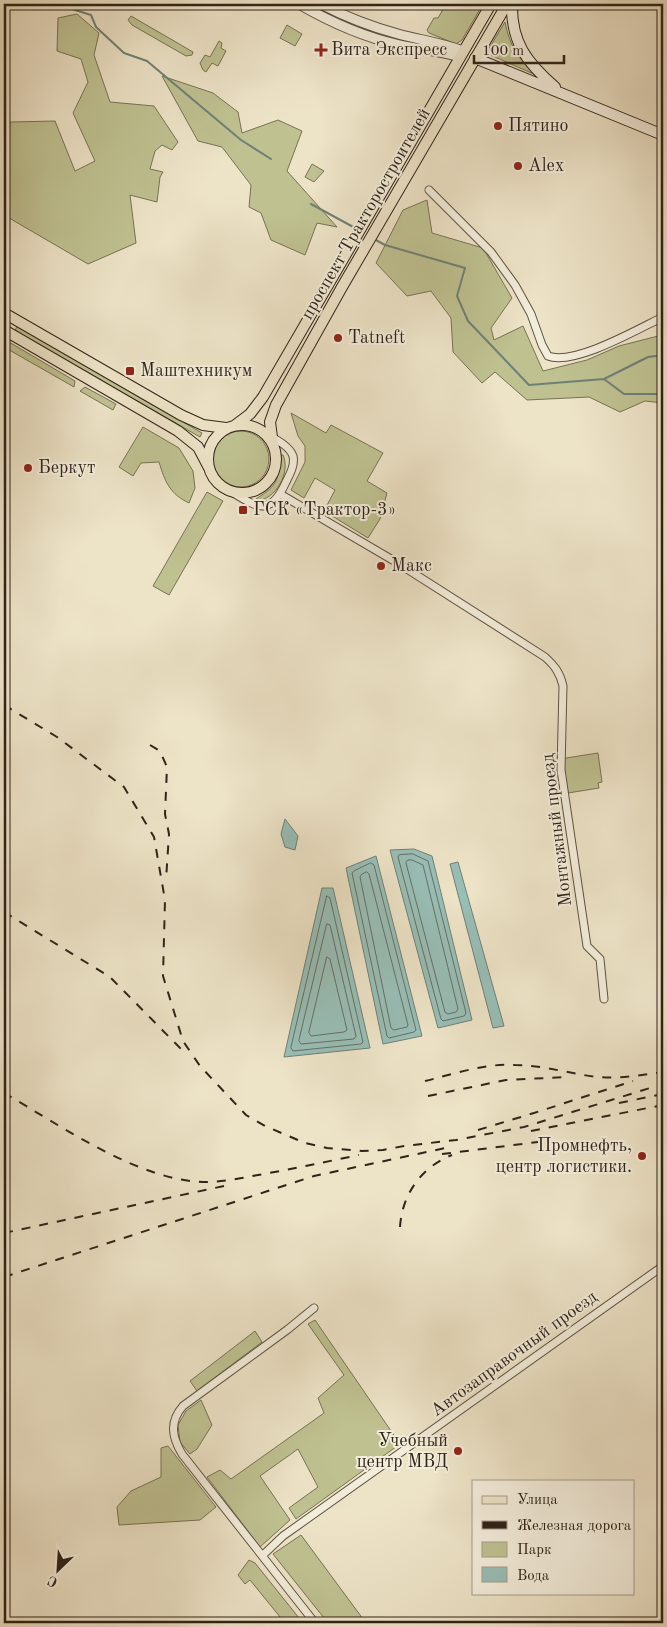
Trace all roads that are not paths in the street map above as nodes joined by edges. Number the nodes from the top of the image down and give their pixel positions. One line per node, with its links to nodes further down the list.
1 (299, 4): 5 (street)
2 (491, 4): 6 (main road, проспект Тракторостроителей)
3 (323, 5): 5 (street); 6 (street)
4 (513, 5): 7 (main road, проспект Тракторостроителей); 8 (main road)
5 (321, 16): 6 (street)
6 (461, 54): 7 (main road); 15 (main road, проспект Тракторостроителей)
7 (475, 58): 8 (main road); 16 (main road, проспект Тракторостроителей)
8 (562, 93): 9 (main road)
9 (663, 135)
10 (429, 190): 12 (street)
11 (4, 313): 13 (main road)
12 (663, 317)
13 (15, 320): 14 (main road); 15 (main road)
14 (6, 332): 17 (main road)
15 (230, 427): 16 (main road); 17 (main road)
16 (269, 438): 18 (main road); 19 (street)
17 (209, 468): 18 (main road)
18 (230, 491): 19 (street)
19 (280, 494): 20 (street, Монтажный проезд)
20 (604, 999)
21 (663, 1266): 23 (street, Автозаправочный проезд)
22 (314, 1308): 23 (street)
23 (263, 1555): 24 (street)
24 (315, 1623)

